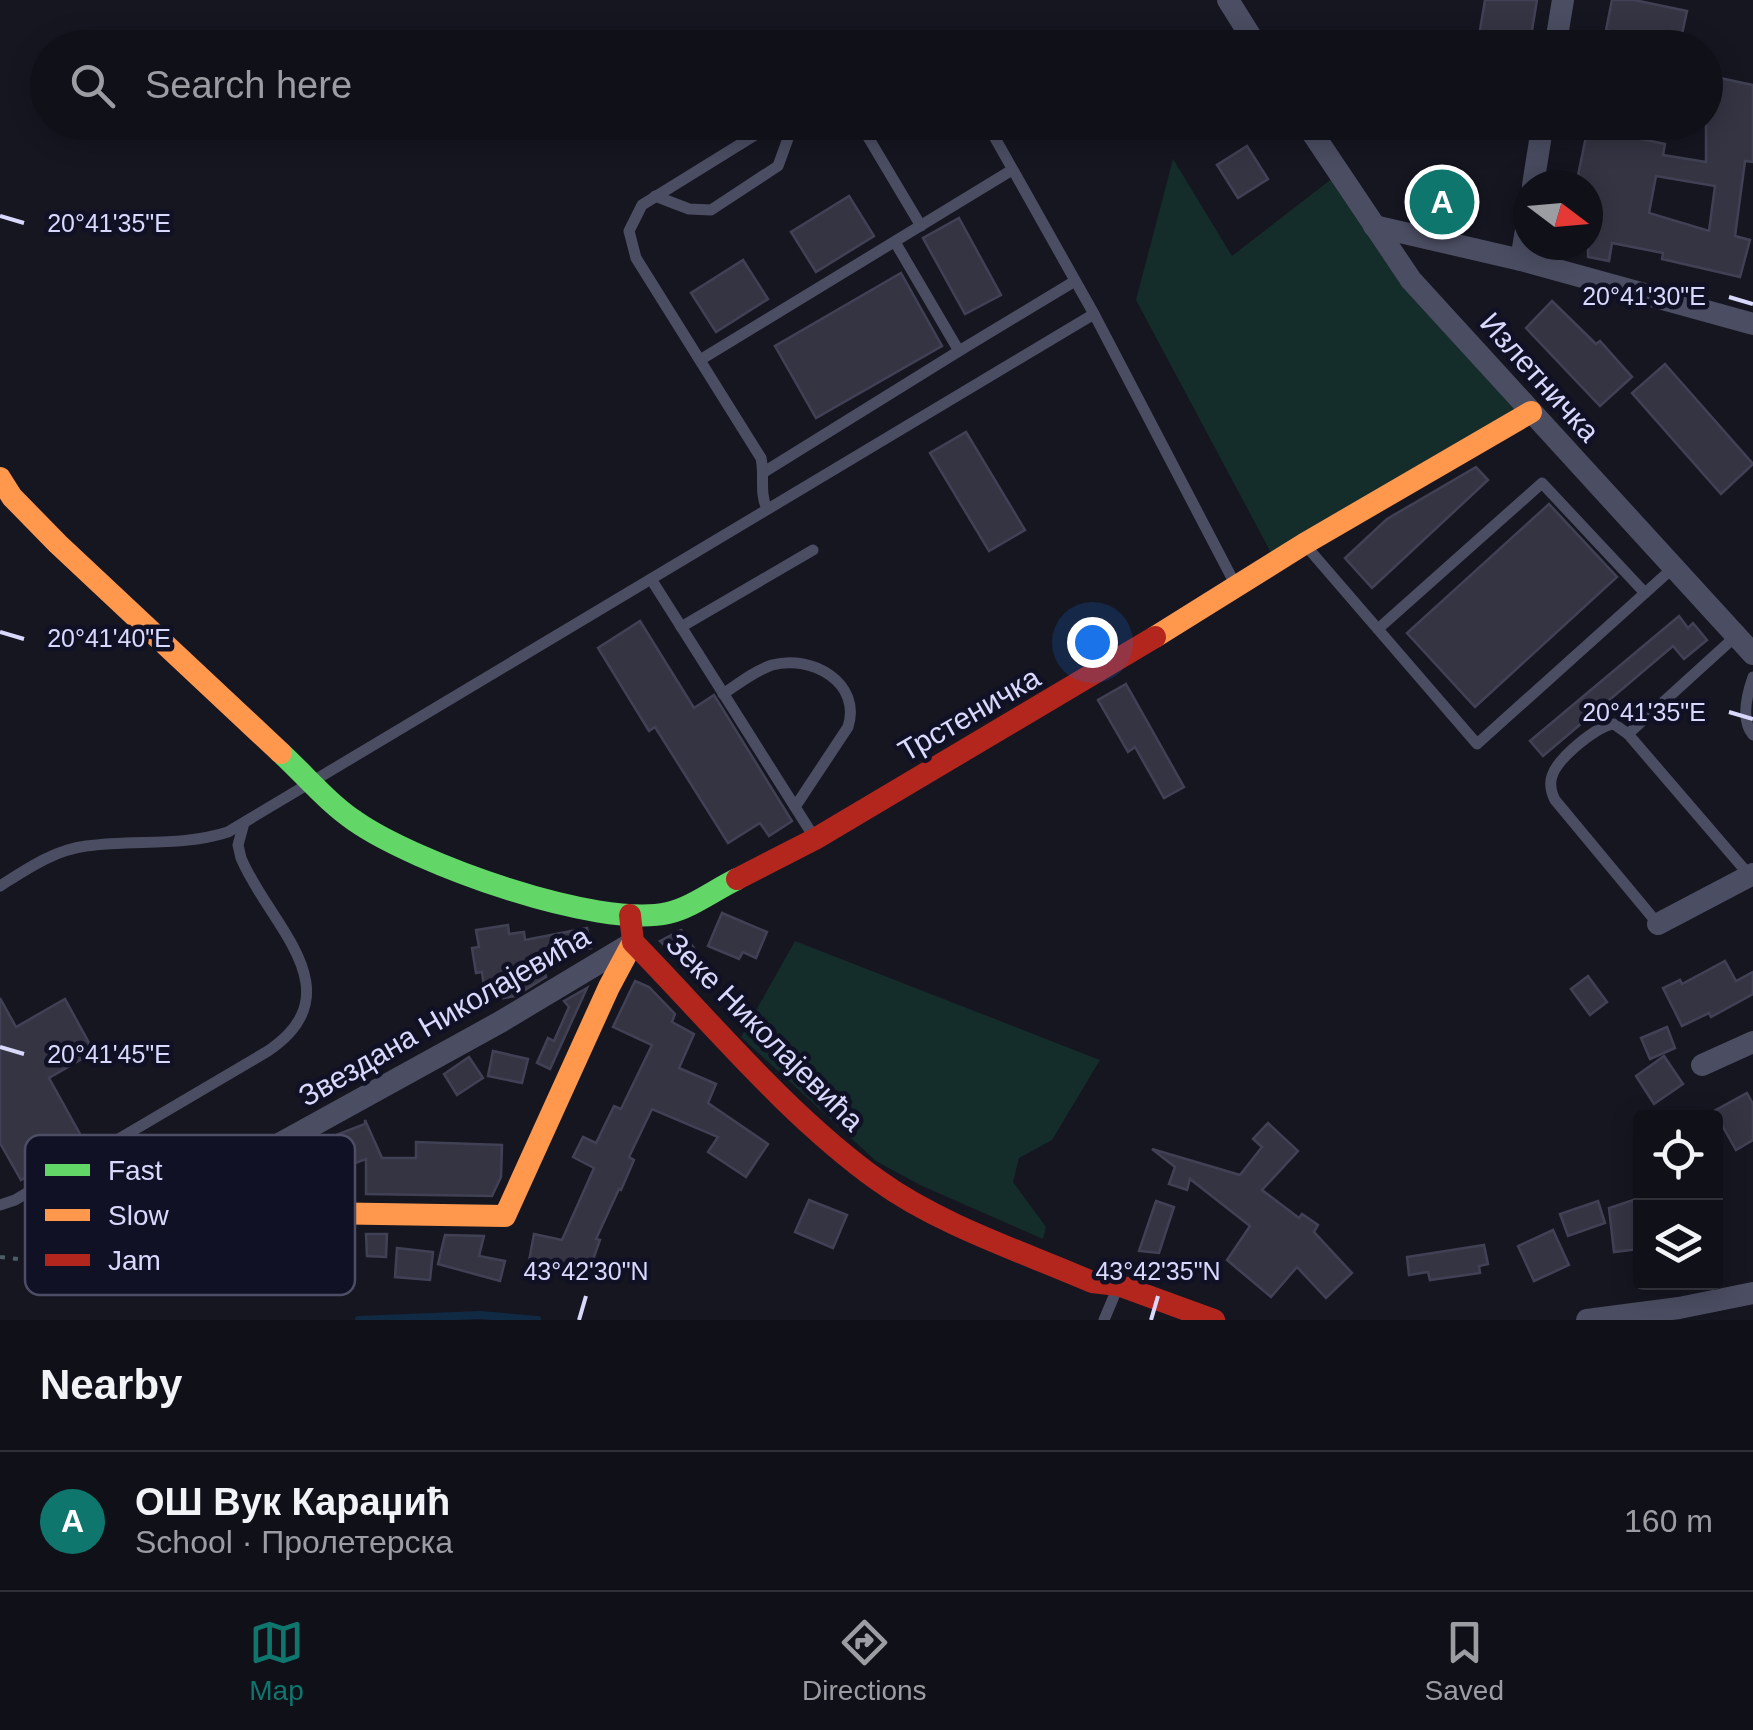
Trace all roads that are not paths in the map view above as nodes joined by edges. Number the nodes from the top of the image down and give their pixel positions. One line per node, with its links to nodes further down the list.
1 (1228, 0): 3 (street)
2 (1563, 0): 4 (street)
3 (1247, 30)
4 (1558, 30)
5 (747, 140): 13 (lane)
6 (787, 140): 13 (lane)
7 (870, 140): 14 (lane)
8 (996, 140): 11 (lane)
9 (1317, 140): 15 (street, Излетничка)
10 (1540, 140): 12 (street)
11 (1012, 170): 14 (lane); 19 (lane)
12 (1535, 170)
13 (655, 196): 23 (lane)
14 (921, 226): 16 (lane)
15 (1374, 226): 17 (street); 24 (street, Излетничка)
16 (895, 242): 22 (lane); 23 (lane)
17 (1513, 258)
18 (1521, 260): 21 (street)
19 (1075, 281): 20 (lane); 22 (lane)
20 (1094, 314): 27 (lane); 32 (lane)
21 (1753, 324)
22 (959, 351): 25 (lane)
23 (700, 360): 25 (lane)
24 (1531, 412): 28 (street, Трстеничка); 30 (street, Излетничка)
25 (764, 472): 27 (lane)
26 (0, 478): 42 (street)
27 (767, 509): 31 (lane)
28 (1304, 544): 32 (street, Трстеничка); 35 (lane)
29 (814, 550): 34 (lane)
30 (1674, 567): 33 (lane); 36 (street, Излетничка)
31 (651, 578): 34 (lane); 42 (lane)
32 (1236, 586): 45 (street, Трстеничка)
33 (1645, 593): 35 (lane); 35 (lane)
34 (681, 627): 39 (lane)
35 (1378, 630)
36 (1737, 634): 37 (street, Излетничка); 40 (lane)
37 (1753, 654)
38 (1753, 676): 41 (lane)
39 (723, 694): 43 (lane); 43 (lane)
40 (1628, 734): 46 (lane); 50 (lane)
41 (1753, 736)
42 (312, 781): 44 (lane); 49 (street)
43 (795, 807): 45 (lane)
44 (244, 823): 47 (lane); 54 (lane)
45 (815, 838): 48 (street, Трстеничка)
46 (1752, 875): 50 (street)
47 (0, 886)
48 (670, 912): 49 (street, Трстеничка); 51 (street, Звездана Николајевића)
49 (630, 915): 51 (street, Зеке Николајевића)
50 (1658, 924)
51 (633, 942): 55 (street, Звездана Николајевића); 58 (street, Звездана Николајевића); 59 (street, Зеке Николајевића)
52 (1753, 1042): 53 (street)
53 (1702, 1065)
54 (125, 1135)
55 (295, 1135)
56 (25, 1194): 57 (lane)
57 (0, 1205)
58 (355, 1214)
59 (1118, 1285): 61 (lane); 62 (street, Зеке Николајевића)
60 (1753, 1292): 63 (street)
61 (1104, 1320)
62 (1214, 1320)
63 (1587, 1320)

